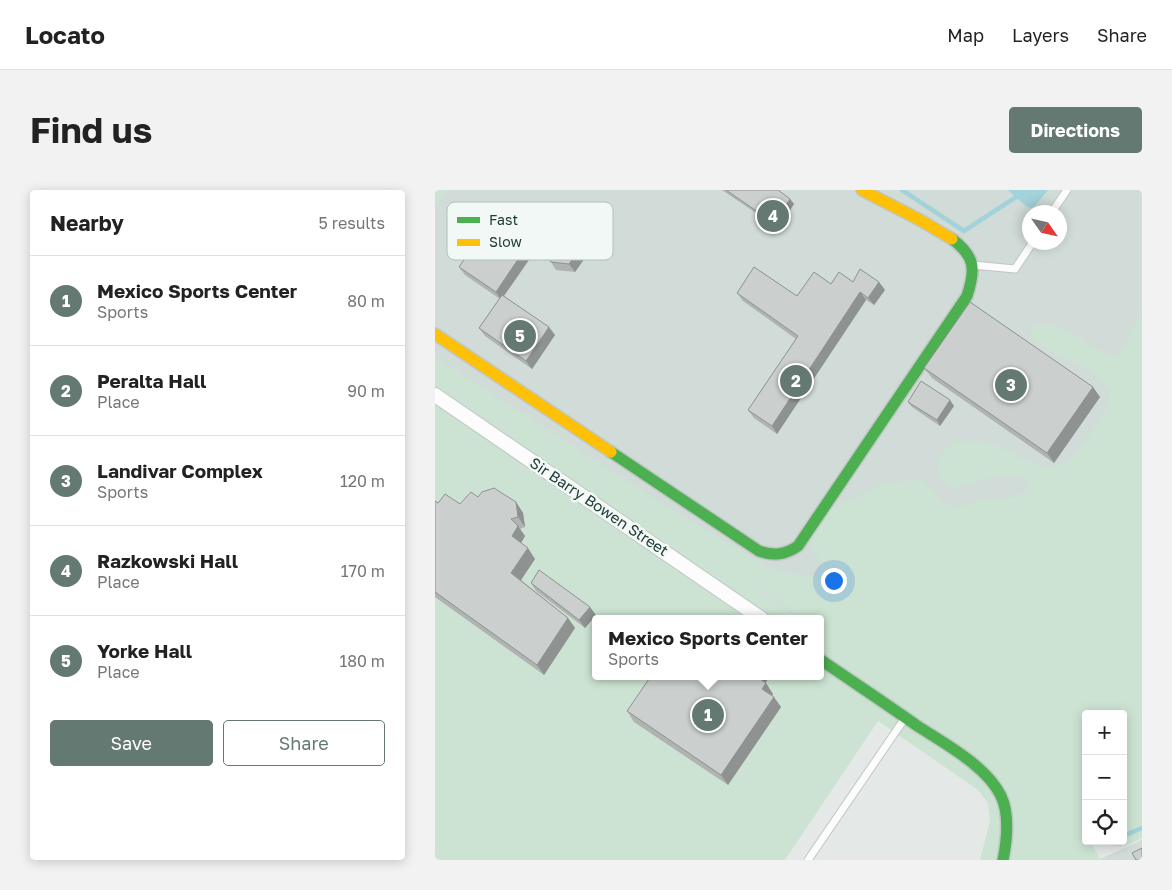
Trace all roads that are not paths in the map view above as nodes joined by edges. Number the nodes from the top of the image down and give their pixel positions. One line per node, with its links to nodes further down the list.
1 (862, 190): 5 (street)
2 (1067, 190): 3 (lane)
3 (1057, 205)
4 (1028, 250): 5 (lane)
5 (973, 265): 6 (street)
6 (435, 334)
7 (435, 395): 8 (street, Sir Barry Bowen Street)
8 (756, 615)
9 (824, 662): 10 (street)
10 (905, 718): 11 (lane); 12 (street)
11 (807, 860)
12 (1003, 860)

